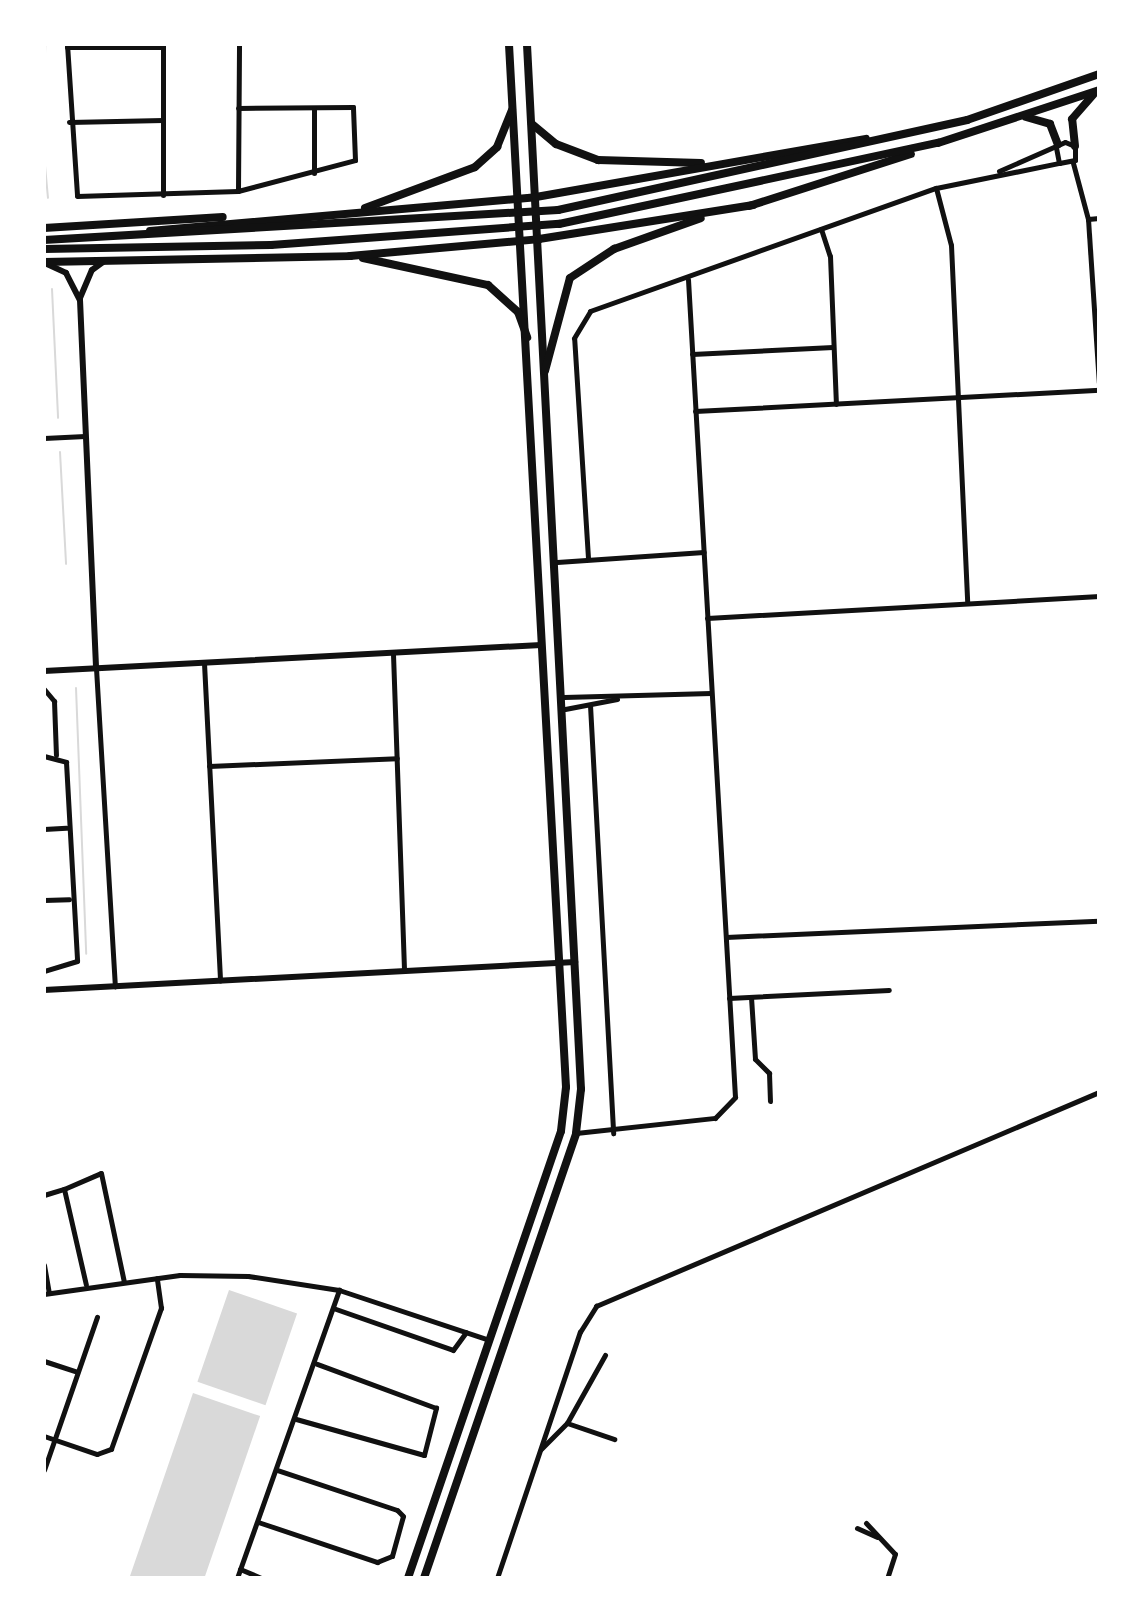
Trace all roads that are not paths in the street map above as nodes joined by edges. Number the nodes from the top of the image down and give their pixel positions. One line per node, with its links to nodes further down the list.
1 (239, 44): 8 (street)
2 (509, 44): 10 (main road)
3 (527, 44): 14 (main road)
4 (67, 45): 5 (street); 13 (street)
5 (163, 45): 12 (street)
6 (1099, 74): 15 (main road)
7 (1098, 90): 11 (main road); 18 (main road)
8 (238, 108): 9 (street); 25 (street)
9 (314, 108): 23 (street); 23 (street)
10 (512, 110): 29 (main road); 32 (main road)
11 (1022, 117): 16 (main road); 17 (main road)
12 (163, 120): 13 (street); 27 (street)
13 (69, 122): 27 (street)
14 (532, 124): 19 (main road); 28 (main road)
15 (948, 124): 19 (main road); 39 (main road)
16 (938, 143): 31 (main road); 44 (main road)
17 (1057, 146): 18 (street); 20 (street); 22 (street)
18 (1075, 146): 21 (street)
19 (736, 161): 26 (main road)
20 (1059, 163): 21 (street); 22 (street)
21 (1073, 163): 35 (street)
22 (998, 172): 24 (street)
23 (314, 173): 25 (street)
24 (936, 188): 37 (street); 56 (street)
25 (238, 191): 27 (street)
26 (580, 191): 28 (main road); 38 (main road)
27 (163, 195)
28 (536, 197): 29 (main road); 40 (main road)
29 (519, 199): 30 (main road); 42 (main road)
30 (472, 203): 32 (main road); 43 (main road)
31 (753, 205): 38 (main road); 53 (main road)
32 (353, 212): 33 (main road)
33 (277, 216): 36 (main road); 39 (main road)
34 (1099, 218): 35 (street)
35 (1088, 219): 54 (street)
36 (44, 228)
37 (821, 229): 48 (street); 51 (street)
38 (587, 232): 40 (main road)
39 (98, 238): 41 (main road)
40 (539, 239): 42 (main road); 53 (main road)
41 (44, 240)
42 (522, 240): 43 (main road); 50 (main road)
43 (475, 245): 45 (main road)
44 (44, 249)
45 (350, 256): 47 (main road); 50 (main road)
46 (44, 262): 47 (main road); 49 (street)
47 (103, 262): 49 (street)
48 (688, 279): 52 (street); 62 (street)
49 (80, 300): 59 (street)
50 (527, 337): 67 (main road)
51 (833, 347): 52 (street); 57 (street)
52 (692, 354): 58 (street)
53 (545, 371): 63 (main road)
54 (1099, 383)
55 (1099, 390): 56 (street)
56 (959, 398): 57 (street); 65 (street)
57 (836, 404): 58 (street)
58 (695, 411): 61 (street)
59 (85, 436): 60 (street); 70 (street)
60 (44, 438)
61 (704, 552): 62 (street); 66 (street)
62 (588, 558): 63 (street)
63 (557, 562): 74 (main road)
64 (1099, 596): 65 (street)
65 (967, 603): 66 (street)
66 (707, 618): 73 (street)
67 (541, 645): 68 (street); 85 (main road)
68 (393, 654): 69 (street); 80 (street)
69 (204, 663): 70 (street); 81 (street)
70 (96, 668): 71 (street); 95 (street)
71 (44, 671)
72 (44, 689): 78 (street)
73 (711, 693): 75 (street); 89 (street)
74 (564, 697): 75 (street); 77 (main road)
75 (622, 698): 76 (street)
76 (590, 705): 77 (street); 103 (street)
77 (565, 709): 84 (main road)
78 (56, 755): 79 (street); 82 (street)
79 (44, 756)
80 (397, 758): 81 (street); 93 (street)
81 (209, 766): 94 (street)
82 (66, 828): 83 (street); 86 (street)
83 (44, 829)
84 (568, 833): 85 (main road); 90 (main road)
85 (551, 835): 91 (main road)
86 (69, 899): 87 (street); 92 (street)
87 (44, 900)
88 (1099, 921): 89 (street)
89 (726, 937): 99 (street)
90 (575, 962): 91 (street); 102 (main road)
91 (559, 963): 93 (street); 115 (main road)
92 (44, 971)
93 (404, 971): 94 (street)
94 (220, 981): 95 (street)
95 (115, 987): 96 (street)
96 (44, 990)
97 (889, 990): 98 (street)
98 (751, 997): 99 (street); 101 (street)
99 (729, 998): 103 (street)
100 (1099, 1092): 125 (street)
101 (770, 1101)
102 (576, 1133): 103 (street); 136 (main road)
103 (613, 1133)
104 (64, 1189): 105 (street); 108 (street); 109 (street)
105 (44, 1195)
106 (44, 1265): 111 (street)
107 (157, 1278): 108 (street); 110 (street); 123 (street)
108 (124, 1282): 109 (street)
109 (86, 1285): 111 (street)
110 (339, 1290): 112 (street); 114 (street)
111 (47, 1293)
112 (333, 1308): 114 (street); 118 (street)
113 (97, 1317): 119 (street)
114 (466, 1332): 115 (street)
115 (489, 1340): 135 (main road)
116 (605, 1355): 121 (street)
117 (44, 1361): 119 (street)
118 (317, 1364): 120 (street); 120 (street)
119 (77, 1372): 123 (street)
120 (296, 1419): 127 (street)
121 (567, 1423): 124 (street); 125 (street)
122 (44, 1436): 123 (street)
123 (54, 1439): 126 (street)
124 (614, 1439)
125 (540, 1450): 137 (street)
126 (44, 1470)
127 (277, 1470): 128 (street); 128 (street)
128 (258, 1522): 132 (street)
129 (866, 1523): 131 (street)
130 (857, 1528): 131 (street)
131 (878, 1537): 138 (street)
132 (240, 1569): 133 (street); 134 (street)
133 (237, 1578)
134 (261, 1578)
135 (408, 1578)
136 (424, 1578)
137 (497, 1578)
138 (887, 1578)

